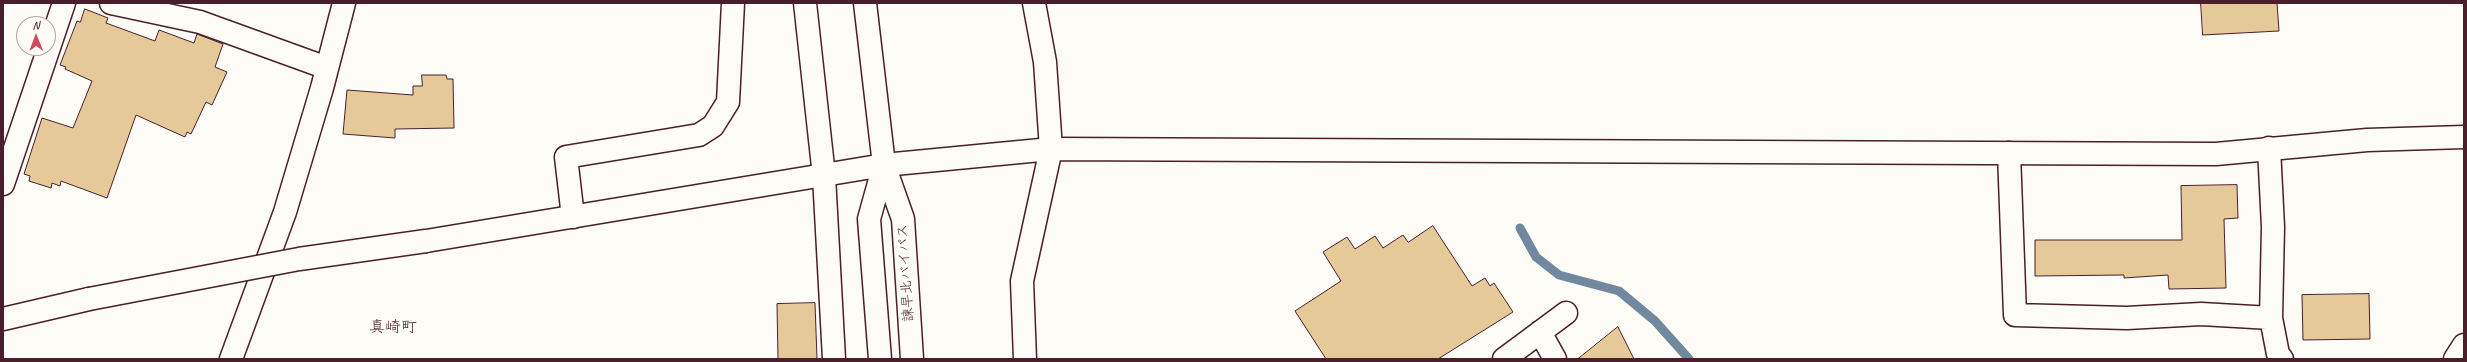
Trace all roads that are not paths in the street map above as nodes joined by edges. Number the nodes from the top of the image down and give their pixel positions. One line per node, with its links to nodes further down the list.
1 (64, 3): 9 (main road)
2 (111, 3): 8 (main road)
3 (344, 3): 8 (main road)
4 (733, 3): 17 (main road)
5 (805, 3): 15 (main road)
6 (865, 3): 14 (main road, 諫早北バイパス)
7 (1034, 3): 12 (main road)
8 (327, 68): 23 (main road)
9 (13, 126): 16 (main road)
10 (2464, 137): 11 (main road)
11 (2269, 148): 13 (main road); 19 (main road)
12 (1050, 149): 13 (main road); 14 (main road); 27 (main road)
13 (2010, 153): 19 (main road)
14 (884, 165): 15 (main road); 25 (main road, 諫早北バイパス); 26 (main road, 諫早北バイパス)
15 (824, 176): 17 (main road); 24 (main road)
16 (3, 184)
17 (573, 217): 20 (main road, bridge)
18 (1566, 313): 21 (main road)
19 (2271, 318): 30 (main road)
20 (3, 319)
21 (1540, 332): 28 (main road); 29 (main road)
22 (2464, 345): 31 (main road)
23 (231, 359)
24 (834, 359)
25 (880, 359)
26 (912, 359)
27 (1025, 359)
28 (1504, 359)
29 (1555, 359)
30 (2282, 359)
31 (2455, 359)

